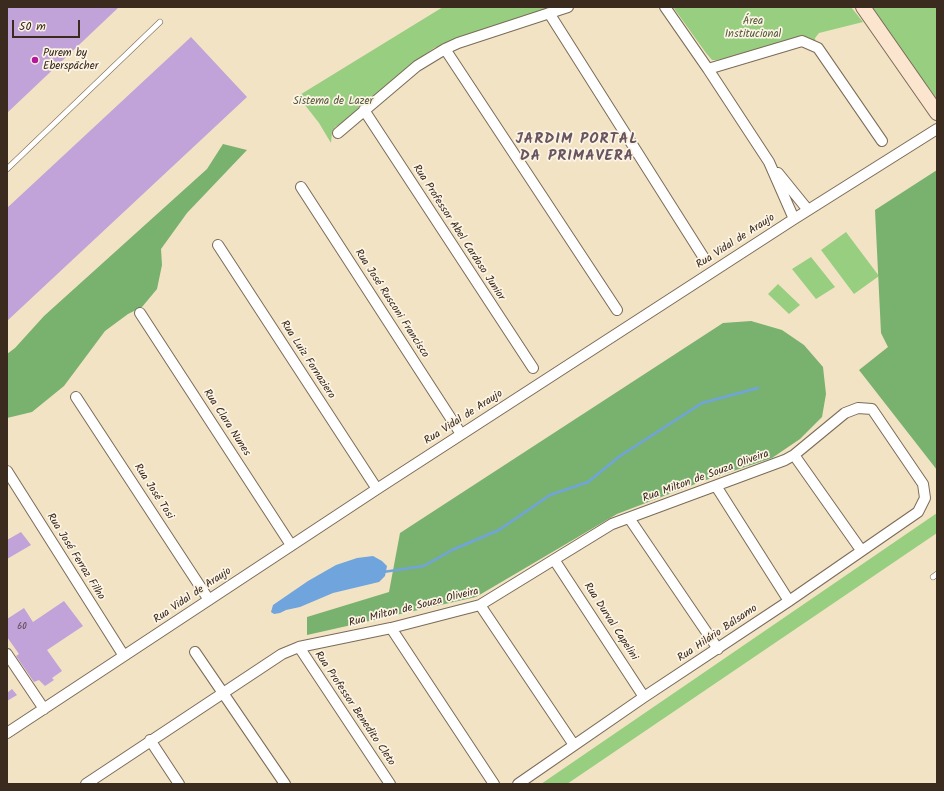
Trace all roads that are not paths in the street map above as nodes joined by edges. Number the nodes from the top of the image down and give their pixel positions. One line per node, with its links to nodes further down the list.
1 (568, 7): 4 (street)
2 (665, 7): 7 (street)
3 (863, 7): 9 (main road)
4 (549, 13): 6 (street); 19 (street)
5 (160, 22): 14 (lane)
6 (445, 49): 8 (street); 20 (street)
7 (708, 68): 12 (street); 13 (street)
8 (364, 110): 11 (street); 22 (street, Rua Professor Abel Cardoso Junior)
9 (937, 113)
10 (937, 129): 16 (street, Rua Vidal de Araujo)
11 (338, 133)
12 (882, 141)
13 (769, 162): 16 (street); 17 (street)
14 (7, 169)
15 (302, 187): 24 (street, Rua José Rusconi Francisco)
16 (808, 210): 17 (street, Rua Vidal de Araujo)
17 (794, 219): 24 (street, Rua Vidal de Araujo)
18 (218, 245): 28 (street, Rua Luiz Fornaziero)
19 (704, 258)
20 (617, 310)
21 (140, 313): 31 (street, Rua Clara Nunes)
22 (533, 368)
23 (76, 397): 34 (street, Rua José Tosi)
24 (461, 434): 28 (street, Rua Vidal de Araujo)
25 (794, 455): 27 (street, Rua Milton de Souza Oliveira); 29 (street, Rua Milton de Souza Oliveira); 32 (street)
26 (7, 471): 42 (street, Rua José Ferraz Filho)
27 (716, 486): 30 (street, Rua Milton de Souza Oliveira); 35 (street)
28 (376, 489): 31 (street, Rua Vidal de Araujo)
29 (925, 498): 32 (street, Rua Hilário Bálsamo)
30 (629, 518): 33 (street, Rua Milton de Souza Oliveira); 39 (street)
31 (291, 545): 34 (street, Rua Vidal de Araujo)
32 (860, 550): 35 (street, Rua Hilário Bálsamo)
33 (555, 561): 36 (street, Rua Milton de Souza Oliveira); 44 (street, Rua Durval Capelini)
34 (209, 600): 42 (street, Rua Vidal de Araujo)
35 (789, 601): 39 (street, Rua Hilário Bálsamo)
36 (480, 605): 37 (street, Rua Milton de Souza Oliveira); 48 (street)
37 (391, 628): 38 (street, Rua Milton de Souza Oliveira); 53 (street)
38 (299, 647): 43 (street, Rua Milton de Souza Oliveira); 52 (street, Rua Professor Benedito Cleto)
39 (718, 649): 44 (street, Rua Hilário Bálsamo)
40 (195, 652): 43 (street)
41 (7, 654): 45 (street)
42 (124, 656): 45 (street, Rua Vidal de Araujo)
43 (222, 693): 47 (street, Rua Milton de Souza Oliveira); 51 (street)
44 (644, 697): 48 (street, Rua Hilário Bálsamo)
45 (44, 709): 46 (street, Rua Vidal de Araujo)
46 (7, 733)
47 (150, 740): 49 (street, Rua Milton de Souza Oliveira); 50 (street)
48 (574, 745): 54 (street, Rua Hilário Bálsamo)
49 (86, 784)
50 (180, 784)
51 (285, 784)
52 (390, 784)
53 (494, 784)
54 (518, 784)

